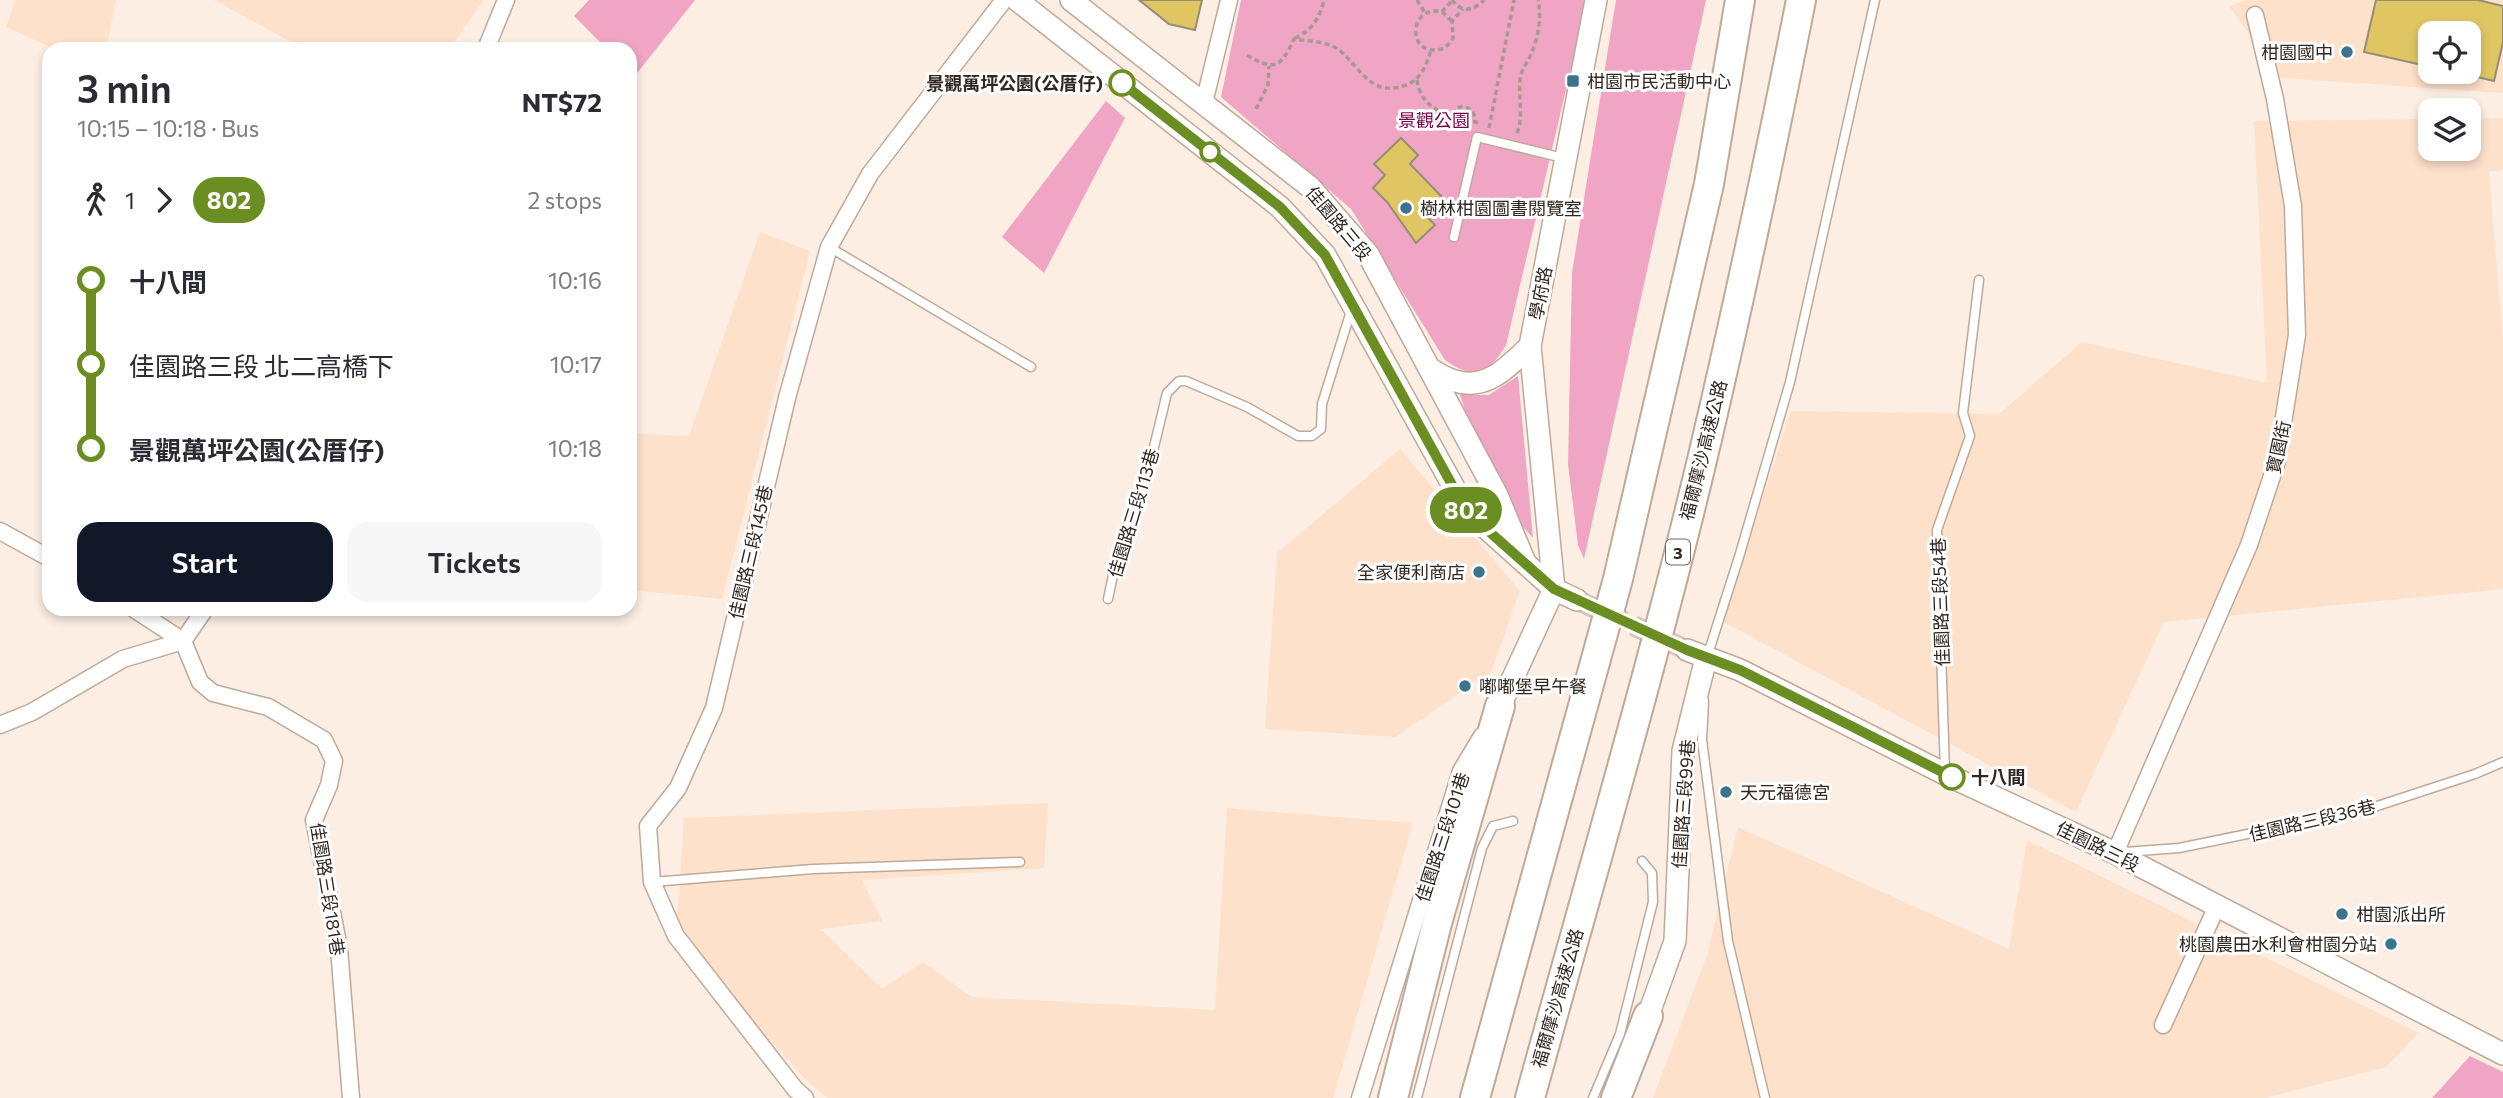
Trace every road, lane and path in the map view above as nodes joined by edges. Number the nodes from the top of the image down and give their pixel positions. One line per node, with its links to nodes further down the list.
1 (506, 0): 22 (street)
2 (1004, 0): 36 (street, 佳園路三段145巷)
3 (1017, 0): 38 (street, 佳園路三段)
4 (1071, 0): 27 (street, 佳園路三段)
5 (1229, 0): 27 (street)
6 (1324, 0): 21 (path)
7 (1417, 0): 18 (path)
8 (1484, 0): 16 (path)
9 (1514, 0): 31 (path)
10 (1538, 0): 33 (path)
11 (1596, 0): 34 (street, 學府路)
12 (1740, 0): 61 (highway)
13 (1801, 0): 73 (highway, 福爾摩沙高速公路 / 3)
14 (1874, 0): 51 (lane)
15 (1452, 1): 16 (path); 17 (path)
16 (1463, 9): 20 (path)
17 (1442, 12): 18 (path); 20 (path)
18 (1425, 14): 23 (path)
19 (2255, 15): 57 (street, 寶園街)
20 (1452, 21): 23 (path)
21 (1294, 39): 25 (path); 26 (path)
22 (489, 42)
23 (1431, 50): 26 (path)
24 (1247, 55): 25 (path)
25 (1269, 66): 28 (path)
26 (1417, 80): 29 (path)
27 (1204, 103): 41 (street, 佳園路三段)
28 (1256, 109)
29 (1451, 116): 30 (path); 30 (path)
30 (1475, 122): 31 (path)
31 (1490, 125): 32 (path)
32 (1486, 139): 33 (lane); 35 (lane)
33 (1511, 145): 34 (lane)
34 (1566, 159): 39 (street, 學府路)
35 (1454, 237)
36 (829, 247): 40 (lane); 60 (street, 佳園路三段145巷)
37 (1979, 280): 55 (lane, 佳園路三段54巷)
38 (1352, 305): 44 (street, 佳園路三段); 46 (lane, 佳園路三段113巷)
39 (1530, 346): 41 (street); 45 (street, 學府路)
40 (1031, 366)
41 (1430, 369): 44 (street, 佳園路三段)
42 (0, 531): 43 (street)
43 (42, 554)
44 (1527, 565): 45 (street, 佳園路三段)
45 (1554, 589): 47 (street, 佳園路三段); 52 (street, 佳園路三段101巷)
46 (1108, 599)
47 (1577, 600)
48 (145, 616): 50 (street)
49 (200, 616): 50 (street)
50 (183, 640): 53 (street); 66 (street, 佳園路三段181巷)
51 (1697, 654): 55 (street, 佳園路三段); 63 (street, 佳園路三段99巷); 77 (lane, 佳園路三段99巷)
52 (1500, 706): 68 (street, 佳園路三段101巷); 69 (highway)
53 (0, 725)
54 (2503, 762): 57 (lane, 佳園路三段36巷)
55 (1945, 774): 57 (street, 佳園路三段)
56 (1513, 821): 70 (lane)
57 (2115, 853): 62 (street, 佳園路三段)
58 (1642, 861): 74 (lane)
59 (1020, 862): 60 (lane)
60 (652, 882): 67 (street, 佳園路三段145巷)
61 (1530, 893): 71 (highway); 72 (highway)
62 (2217, 906): 64 (street); 65 (street, 佳園路三段)
63 (1648, 1016): 75 (highway); 76 (street, 佳園路三段99巷)
64 (2163, 1025)
65 (2503, 1054)
66 (351, 1098)
67 (805, 1098)
68 (1360, 1098)
69 (1393, 1098)
70 (1417, 1098)
71 (1459, 1098)
72 (1475, 1098)
73 (1530, 1098)
74 (1593, 1098)
75 (1616, 1098)
76 (1628, 1098)
77 (1765, 1098)

